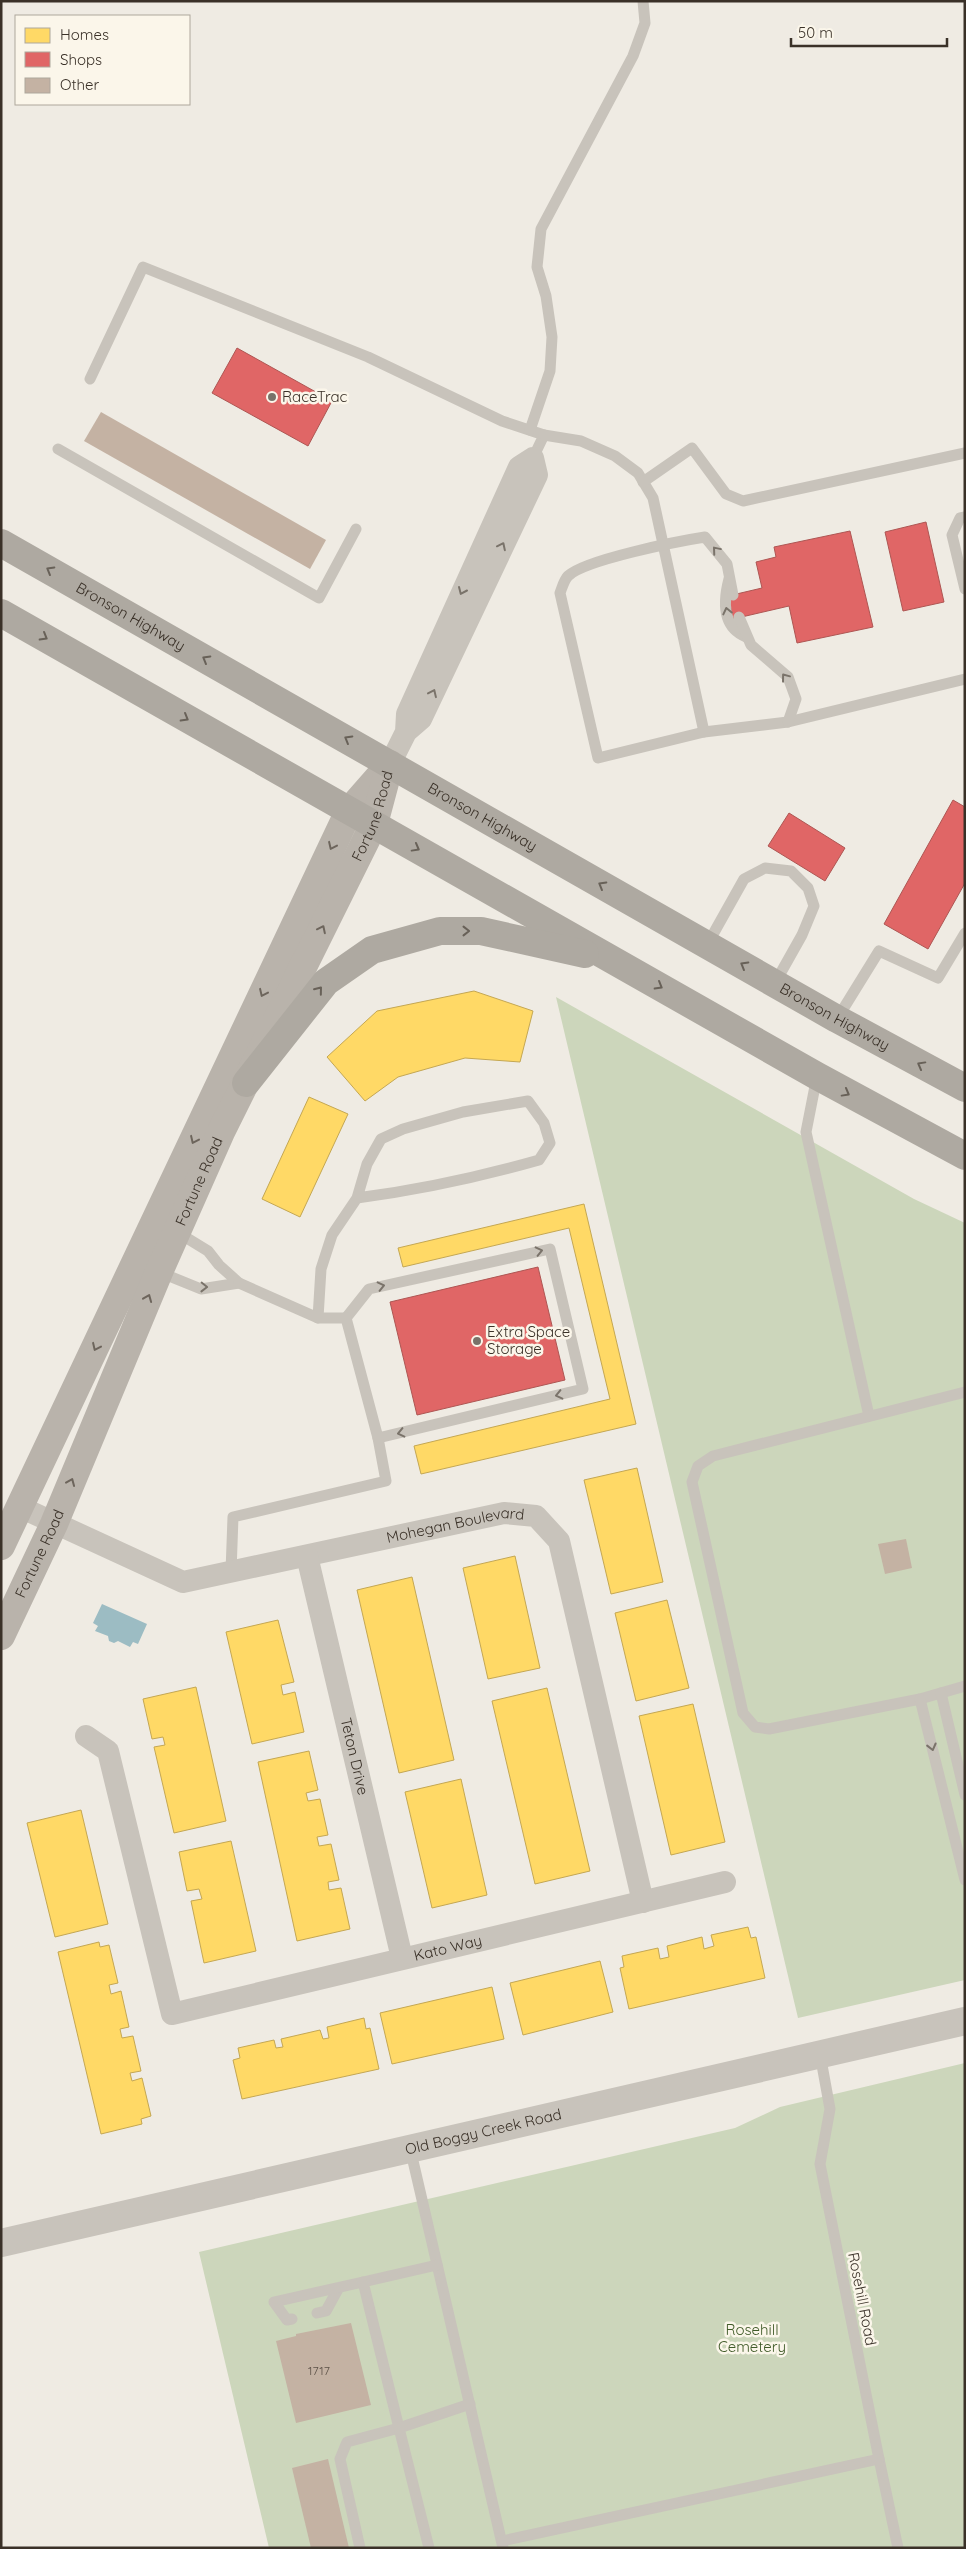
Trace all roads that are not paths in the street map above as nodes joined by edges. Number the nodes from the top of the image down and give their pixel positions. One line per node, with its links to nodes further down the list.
1 (643, 1): 3 (lane)
2 (90, 379): 3 (lane)
3 (530, 430): 4 (lane)
4 (544, 435): 7 (lane); 8 (lane)
5 (58, 449): 10 (lane)
6 (965, 453): 8 (lane)
7 (533, 458): 22 (street)
8 (643, 482): 12 (lane)
9 (965, 517): 14 (lane)
10 (356, 529)
11 (1, 543): 22 (highway, Bronson Highway, one-way to 11)
12 (663, 544): 13 (lane, one-way to 12); 21 (lane); 21 (lane)
13 (730, 577): 15 (lane); 18 (lane, one-way to 13)
14 (965, 589)
15 (733, 595)
16 (1, 613): 23 (highway, one-way to 23)
17 (739, 617): 18 (lane)
18 (746, 637): 20 (lane, one-way to 18)
19 (965, 679): 20 (lane)
20 (788, 722): 21 (lane)
21 (704, 732)
22 (390, 764): 23 (main road, Fortune Road); 24 (main road, Fortune Road); 26 (highway, Bronson Highway, one-way to 22)
23 (349, 811): 24 (highway); 43 (main road, Fortune Road, one-way to 43)
24 (374, 824): 27 (highway, one-way to 27); 31 (main road, Fortune Road, one-way to 24)
25 (965, 933): 29 (lane)
26 (707, 944): 28 (highway, Bronson Highway, one-way to 26); 28 (lane)
27 (617, 962): 30 (highway, one-way to 30); 31 (highway, one-way to 27)
28 (775, 983): 29 (highway, Bronson Highway)
29 (837, 1019): 32 (highway, Bronson Highway, one-way to 29)
30 (816, 1076): 33 (highway, one-way to 33); 41 (lane)
31 (246, 1083): 35 (main road, Fortune Road)
32 (965, 1088)
33 (965, 1156)
34 (357, 1198): 34 (lane); 38 (lane)
35 (176, 1232): 36 (main road, Fortune Road); 37 (lane)
36 (159, 1272): 37 (lane, one-way to 37); 44 (main road, Fortune Road, one-way to 36)
37 (239, 1283): 38 (lane)
38 (318, 1318): 39 (lane)
39 (346, 1318): 42 (lane); 42 (lane, one-way to 42)
40 (965, 1392): 41 (lane)
41 (869, 1416): 51 (lane)
42 (378, 1438): 47 (lane)
43 (20, 1507): 44 (street, Mohegan Boulevard); 45 (main road, Fortune Road)
44 (54, 1524): 47 (street, Mohegan Boulevard); 48 (main road, Fortune Road)
45 (1, 1546)
46 (307, 1556): 47 (street, Mohegan Boulevard); 56 (street, Mohegan Boulevard); 57 (street, Teton Drive)
47 (231, 1572)
48 (1, 1636)
49 (965, 1686): 50 (lane)
50 (940, 1692): 51 (lane); 53 (lane)
51 (920, 1699): 54 (lane, one-way to 54)
52 (86, 1736): 57 (street, Kato Way)
53 (965, 1795)
54 (965, 1880)
55 (725, 1882): 56 (street, Kato Way)
56 (642, 1902): 57 (street, Kato Way)
57 (402, 1958)
58 (965, 2022): 59 (street, Old Boggy Creek Road)
59 (820, 2054): 60 (street, Old Boggy Creek Road); 69 (lane, Rosehill Road)
60 (410, 2148): 61 (street, Old Boggy Creek Road); 62 (lane)
61 (1, 2243)
62 (437, 2265): 63 (lane); 67 (lane)
63 (363, 2282): 64 (lane); 68 (lane)
64 (338, 2289): 65 (lane); 66 (lane)
65 (318, 2313)
66 (292, 2318)
67 (470, 2404): 68 (lane); 70 (lane)
68 (399, 2428): 71 (lane); 72 (lane)
69 (878, 2459): 70 (lane); 73 (lane, Rosehill Road)
70 (503, 2545)
71 (360, 2548)
72 (428, 2548)
73 (898, 2548)

